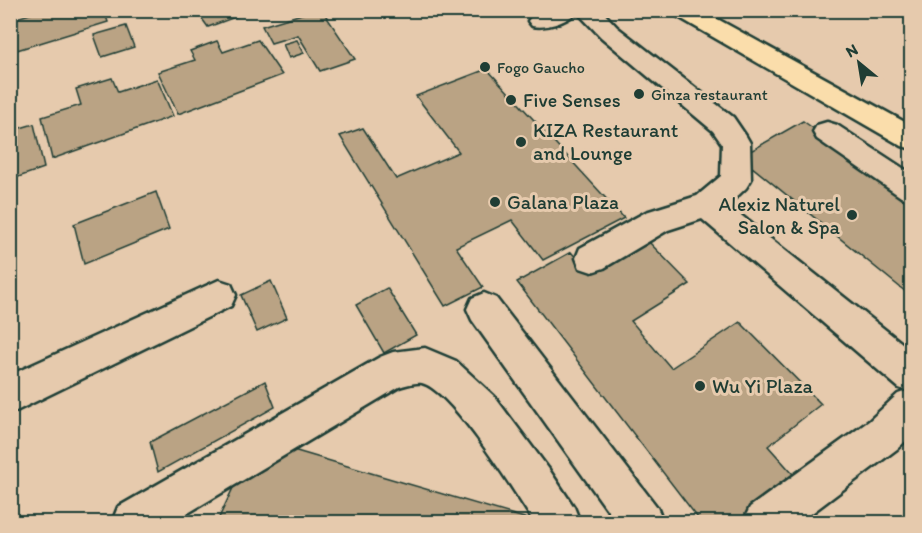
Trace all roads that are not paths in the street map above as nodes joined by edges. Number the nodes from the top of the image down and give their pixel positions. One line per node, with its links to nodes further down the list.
1 (567, 10): 4 (street)
2 (587, 10): 8 (street)
3 (683, 10): 6 (main road)
4 (540, 21)
5 (827, 132): 7 (street)
6 (912, 139)
7 (912, 189)
8 (707, 205): 9 (street); 12 (street)
9 (592, 258)
10 (219, 295): 13 (street)
11 (484, 309): 17 (street)
12 (912, 375)
13 (10, 395)
14 (912, 408): 18 (street)
15 (133, 522): 16 (street)
16 (559, 522)
17 (642, 522)
18 (765, 522)

